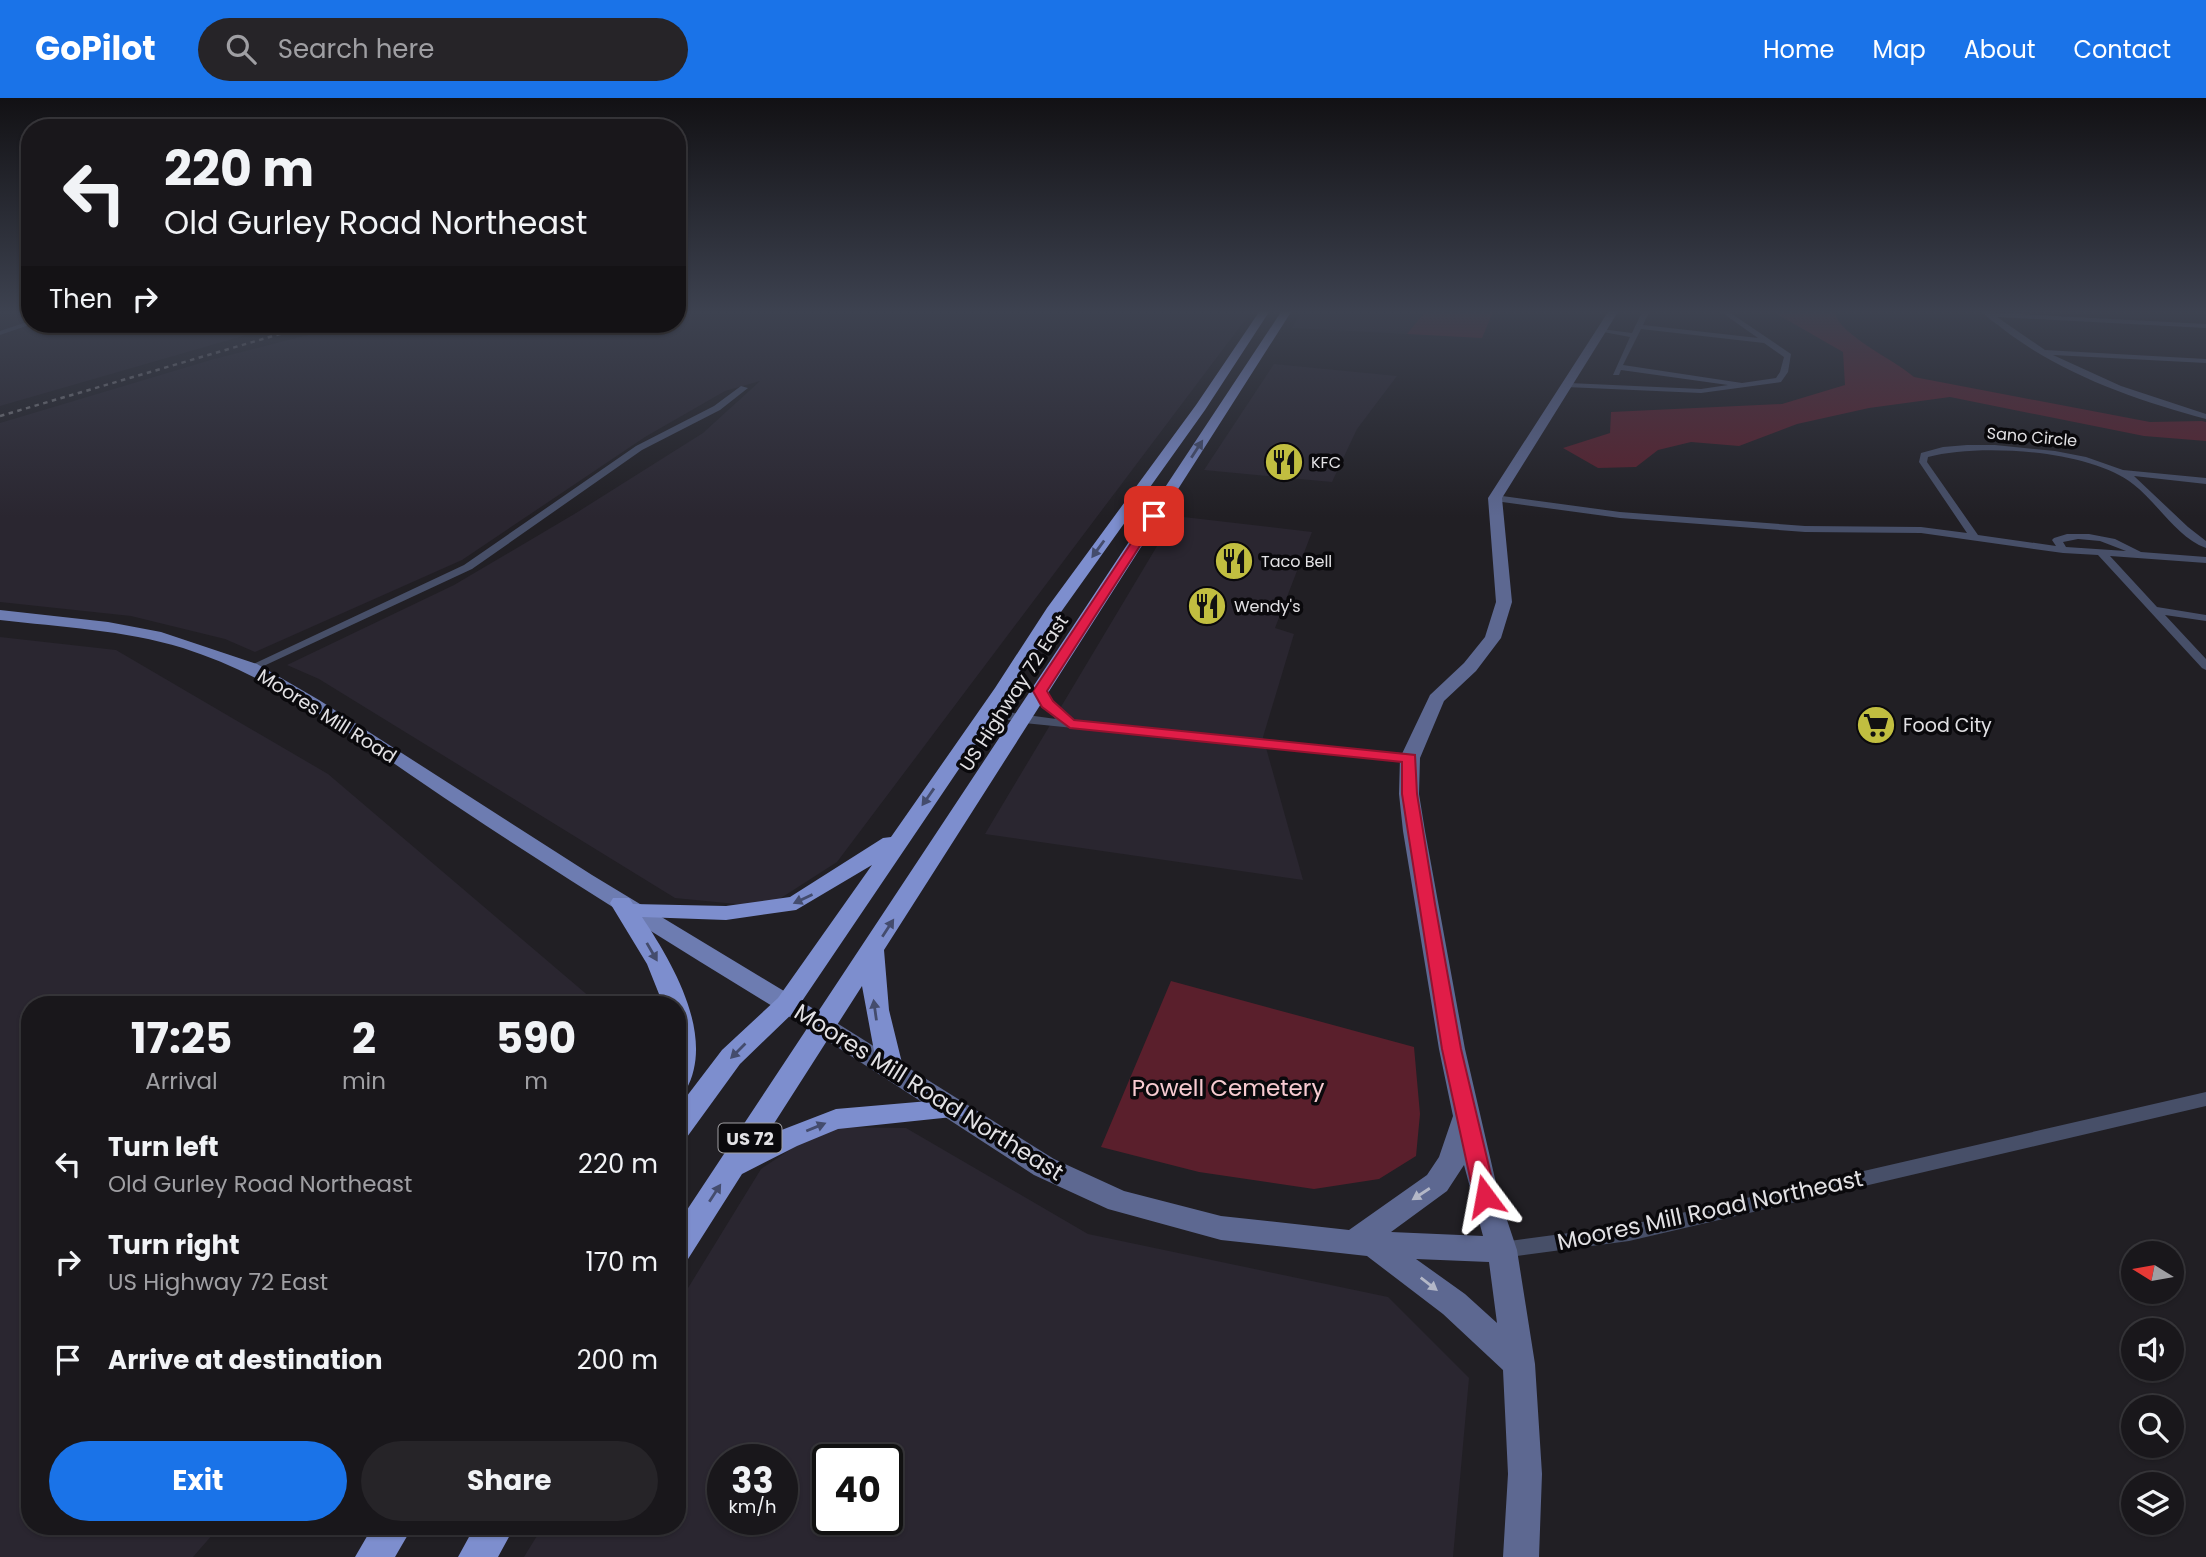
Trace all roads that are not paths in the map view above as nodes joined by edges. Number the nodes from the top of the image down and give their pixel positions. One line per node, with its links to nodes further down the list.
1 (1219, 380): 31 (highway, US Highway 72 East, one-way to 31)
2 (1242, 380): 32 (highway, US Highway 72 East / US 72, one-way to 2)
3 (1572, 380): 8 (street)
4 (1612, 380): 11 (street)
5 (1724, 380): 9 (street)
6 (1778, 380): 9 (street)
7 (2100, 380): 13 (street)
8 (1569, 385): 11 (street); 17 (street)
9 (1747, 386): 11 (street)
10 (744, 387): 30 (street)
11 (1609, 387)
12 (2206, 408): 13 (street)
13 (2191, 412): 14 (street)
14 (2206, 417)
15 (2120, 471): 16 (street); 18 (street, Sano Circle); 19 (street, Sano Circle)
16 (2206, 481)
17 (1495, 498): 18 (street); 35 (street)
18 (1974, 537): 20 (street)
19 (2206, 545)
20 (2063, 550): 21 (street); 22 (street)
21 (2101, 553): 22 (street); 24 (street)
22 (2140, 556): 23 (street)
23 (2206, 560)
24 (2154, 610): 26 (street); 29 (street)
25 (2206, 610): 26 (street)
26 (2177, 612): 28 (street)
27 (0, 615): 30 (main road, Moores Mill Road)
28 (2206, 618)
29 (2206, 666)
30 (251, 668): 37 (main road, Moores Mill Road)
31 (1004, 689): 33 (street); 36 (highway, US Highway 72 East, one-way to 36)
32 (1040, 691): 33 (highway, US Highway 72 East / US 72); 34 (street)
33 (1024, 719): 34 (street); 38 (highway, US Highway 72 East / US 72, one-way to 33)
34 (1070, 724): 35 (street)
35 (1410, 758): 45 (street)
36 (901, 835): 37 (highway, one-way to 37); 40 (highway, US Highway 72 East)
37 (629, 906): 39 (highway, one-way to 39); 40 (main road, Moores Mill Road Northeast)
38 (873, 951): 41 (highway, US Highway 72 East / US 72); 42 (highway, one-way to 38)
39 (673, 996)
40 (787, 1004): 41 (main road, Moores Mill Road Northeast); 46 (highway, US Highway 72 East, one-way to 46)
41 (823, 1026): 42 (street, Moores Mill Road Northeast); 47 (highway, US 72)
42 (890, 1068): 44 (street, Moores Mill Road Northeast)
43 (2206, 1099): 50 (street, Moores Mill Road Northeast)
44 (952, 1109): 47 (highway, one-way to 44); 49 (street, Moores Mill Road Northeast)
45 (1467, 1116): 49 (street, one-way to 49); 50 (street)
46 (686, 1118)
47 (732, 1166): 48 (highway, US 72, one-way to 47)
48 (686, 1236)
49 (1364, 1244): 50 (street, Moores Mill Road Northeast); 51 (street, one-way to 51)
50 (1502, 1250): 51 (street)
51 (1519, 1364): 56 (street)
52 (389, 1535): 54 (highway)
53 (491, 1535): 55 (highway)
54 (373, 1557)
55 (476, 1557)
56 (1521, 1557)

